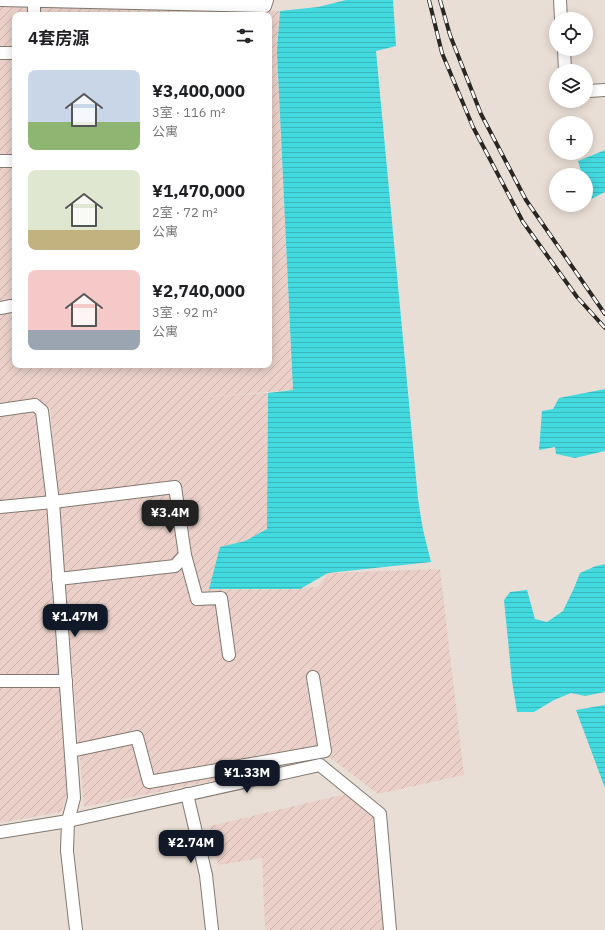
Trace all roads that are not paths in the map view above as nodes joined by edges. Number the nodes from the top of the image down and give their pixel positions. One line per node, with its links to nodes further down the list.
1 (0, 0): 3 (street)
2 (560, 0): 7 (street)
3 (34, 1): 4 (street); 6 (street)
4 (131, 2): 5 (street)
5 (266, 3)
6 (34, 12)
7 (561, 12)
8 (0, 53): 9 (street)
9 (12, 53)
10 (593, 90): 11 (street)
11 (605, 90)
12 (0, 161): 13 (street)
13 (12, 161)
14 (0, 410): 15 (street)
15 (53, 502): 16 (street); 17 (street); 18 (street)
16 (0, 507)
17 (185, 555): 18 (street); 19 (street)
18 (58, 579): 21 (street)
19 (229, 655)
20 (313, 677): 23 (street)
21 (66, 680): 22 (street); 23 (street)
22 (0, 681)
23 (71, 751): 25 (street)
24 (187, 794): 25 (street); 28 (street); 29 (street)
25 (68, 821): 26 (street); 27 (street)
26 (0, 832)
27 (76, 930)
28 (212, 930)
29 (390, 930)

